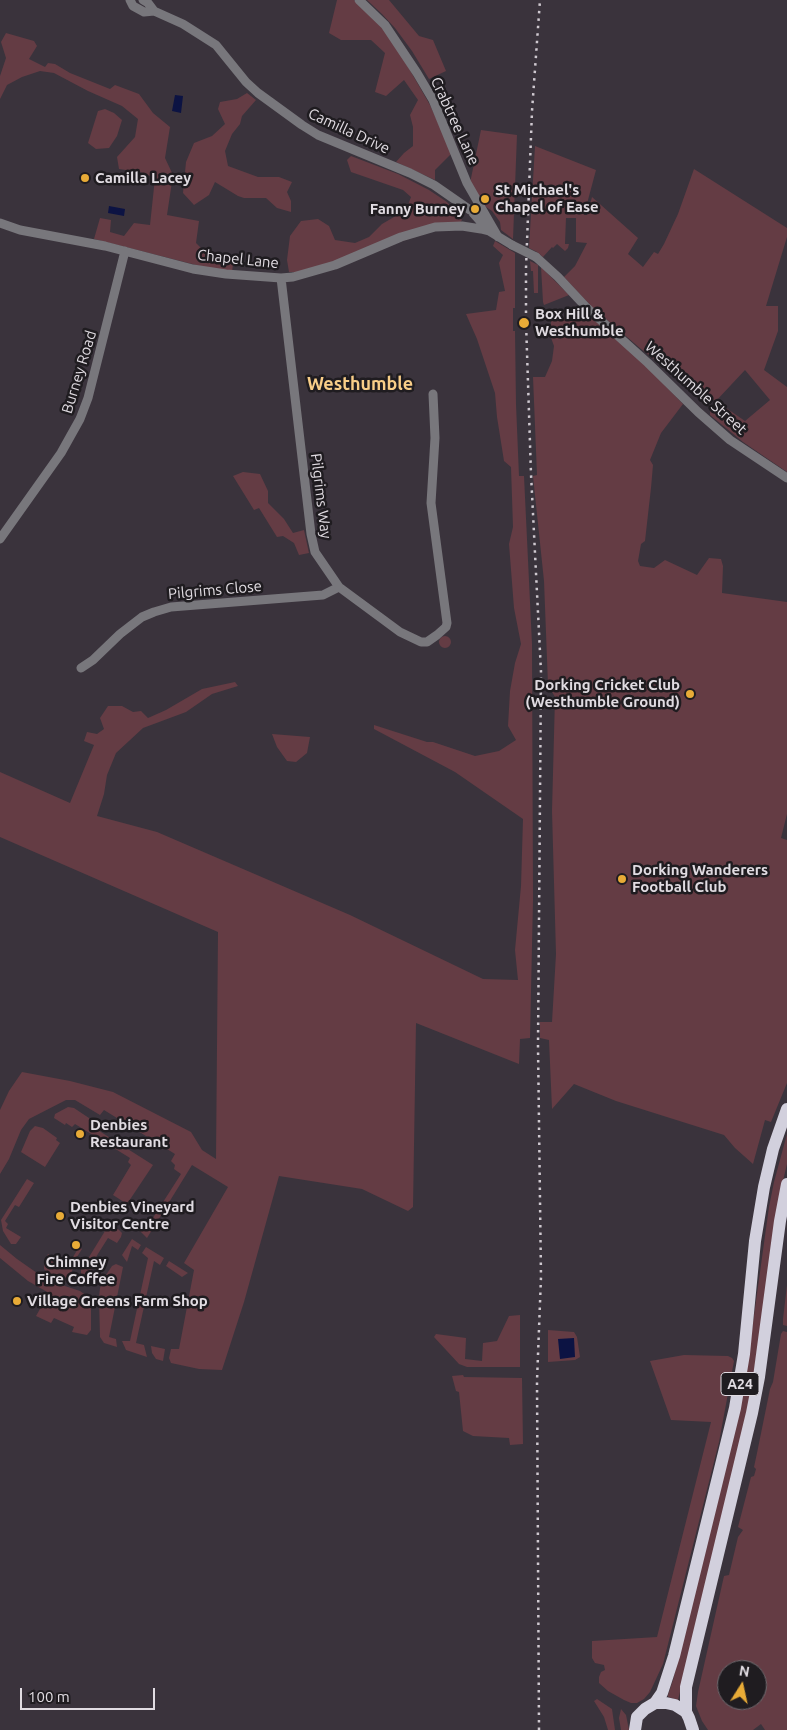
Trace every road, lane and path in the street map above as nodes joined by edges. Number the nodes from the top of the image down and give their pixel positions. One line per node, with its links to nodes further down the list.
1 (130, 0): 4 (street, Camilla Drive)
2 (143, 0): 4 (street, Camilla Drive)
3 (359, 0): 7 (street, Crabtree Lane)
4 (154, 11): 6 (street, Camilla Drive)
5 (0, 223): 8 (street, Chapel Lane)
6 (488, 231): 7 (street, Chapel Lane); 9 (street, Chapel Lane)
7 (498, 237): 11 (street, Westhumble Street, bridge)
8 (125, 251): 9 (street, Chapel Lane); 12 (street, Burney Road)
9 (281, 278): 13 (street, Pilgrims Way)
10 (433, 394): 13 (street, Pilgrims Way)
11 (787, 478)
12 (0, 539)
13 (339, 587): 14 (street, Pilgrims Close)
14 (82, 668)
15 (787, 1109): 17 (highway, A24)
16 (787, 1184): 18 (highway, A24)
17 (655, 1703): 18 (highway); 19 (highway)
18 (686, 1712): 20 (highway)
19 (635, 1730)
20 (693, 1730)

